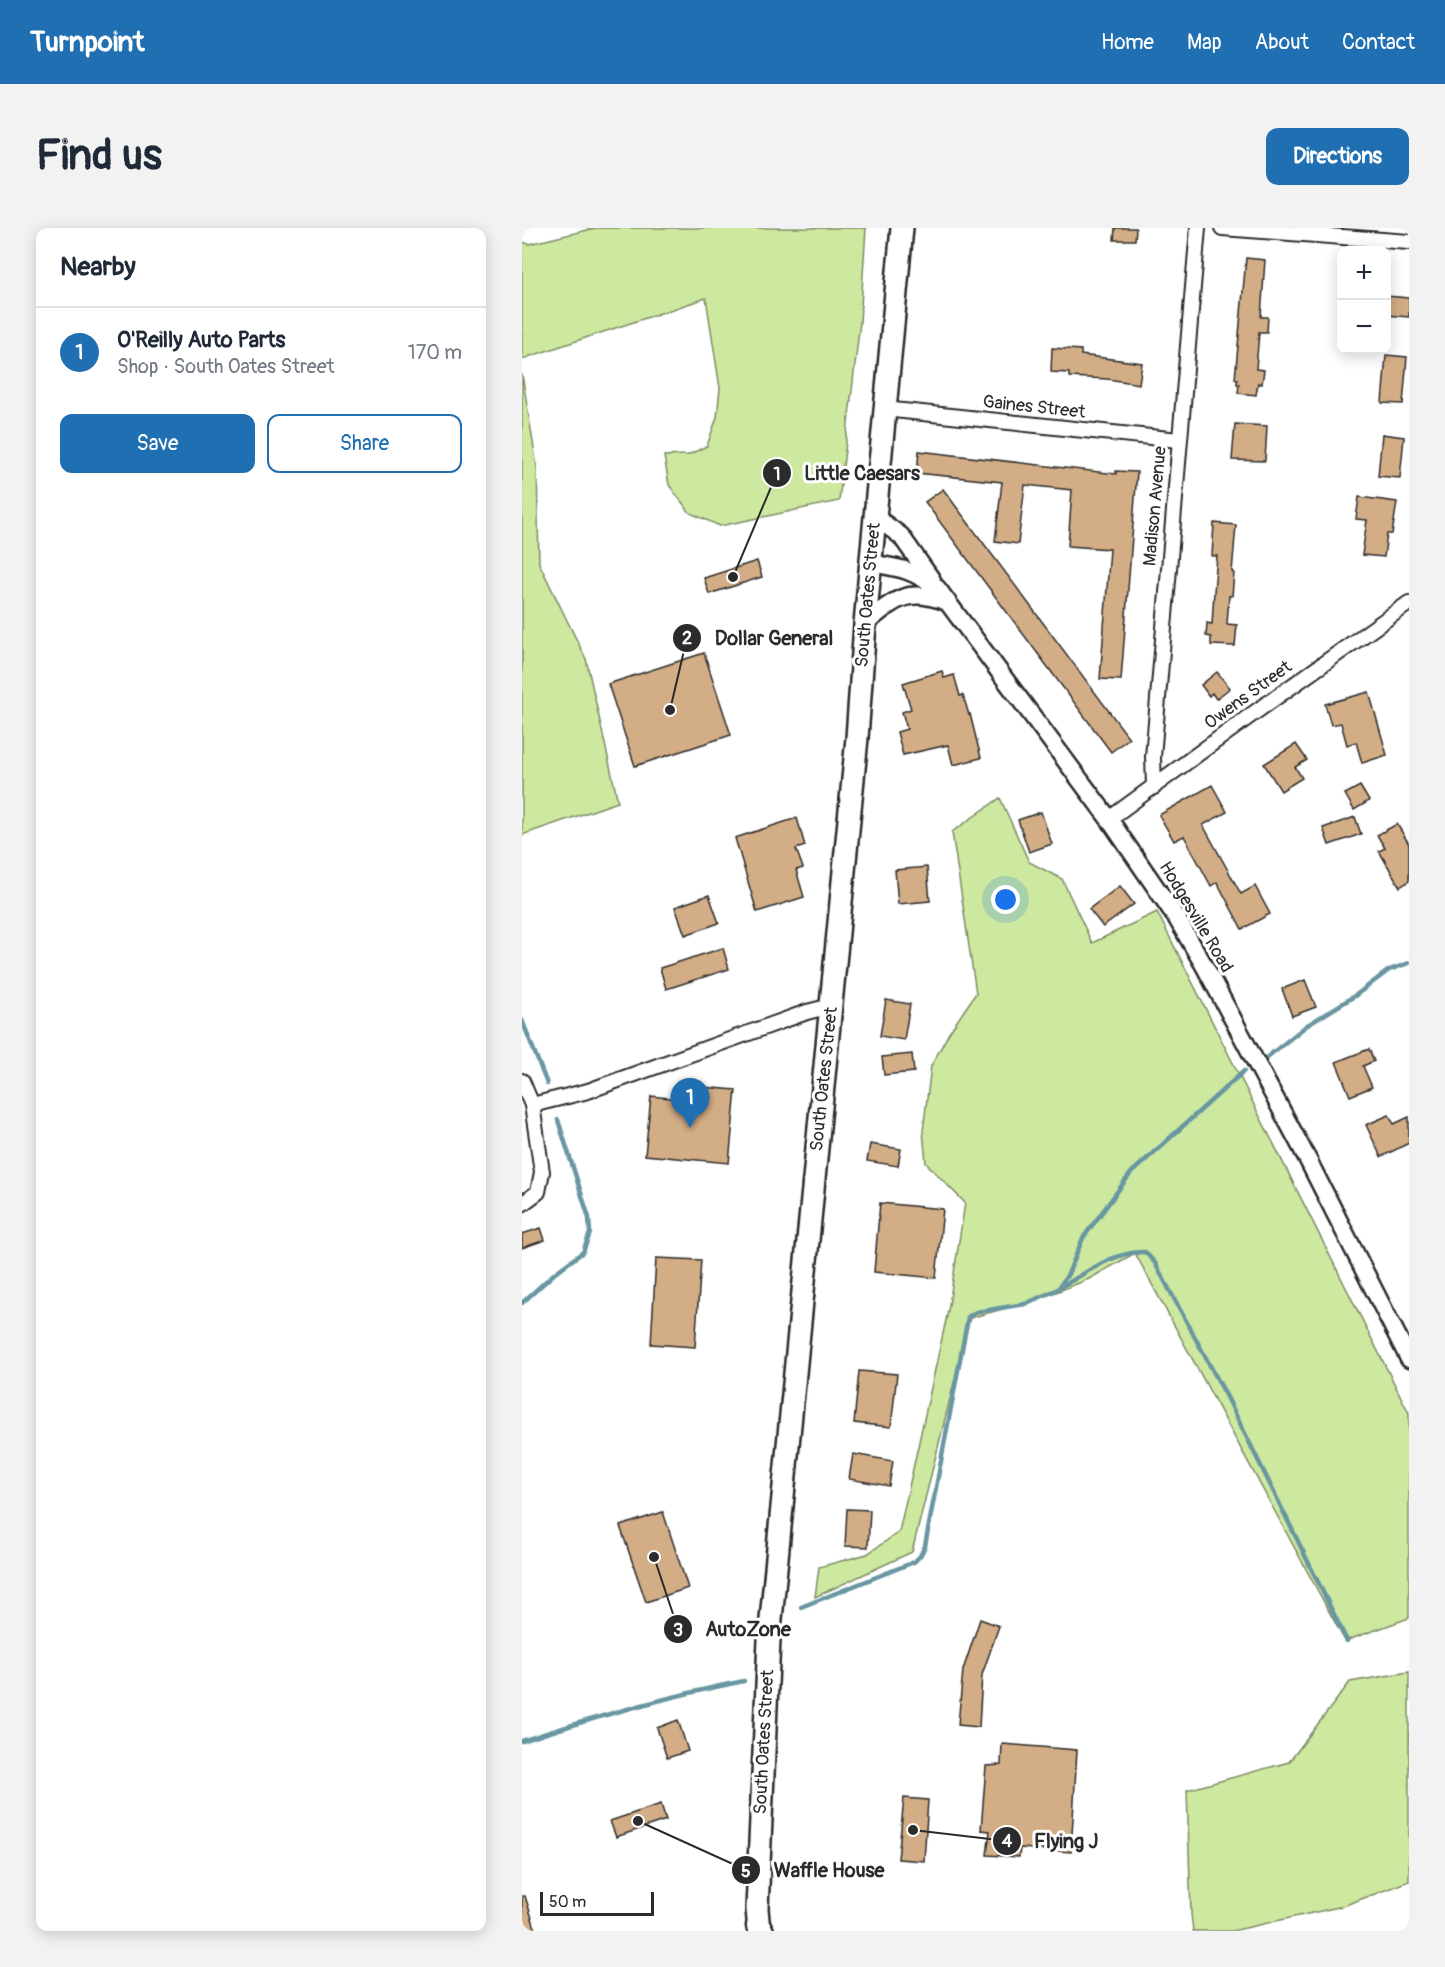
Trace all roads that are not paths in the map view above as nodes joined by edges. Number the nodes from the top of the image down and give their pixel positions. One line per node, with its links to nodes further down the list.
1 (902, 228): 5 (main road, South Oates Street)
2 (1198, 228): 6 (street, Madison Avenue)
3 (1222, 228): 4 (street)
4 (1409, 242)
5 (884, 409): 6 (street, Gaines Street); 7 (main road, South Oates Street)
6 (1179, 441): 13 (street, Madison Avenue)
7 (874, 516): 8 (main road, South Oates Street); 9 (street)
8 (870, 562): 9 (street, Hodgesville Road); 12 (main road, South Oates Street)
9 (937, 588): 10 (street, Hodgesville Road)
10 (947, 602): 12 (street); 14 (street, Hodgesville Road)
11 (1409, 603): 13 (street, Owens Street)
12 (865, 624): 15 (main road, South Oates Street)
13 (1154, 787): 14 (street, Owens Street)
14 (1109, 819): 19 (street, Hodgesville Road)
15 (831, 1006): 17 (street); 20 (main road, South Oates Street)
16 (522, 1081): 17 (street)
17 (532, 1106): 18 (street)
18 (522, 1204)
19 (1409, 1359)
20 (759, 1930)

